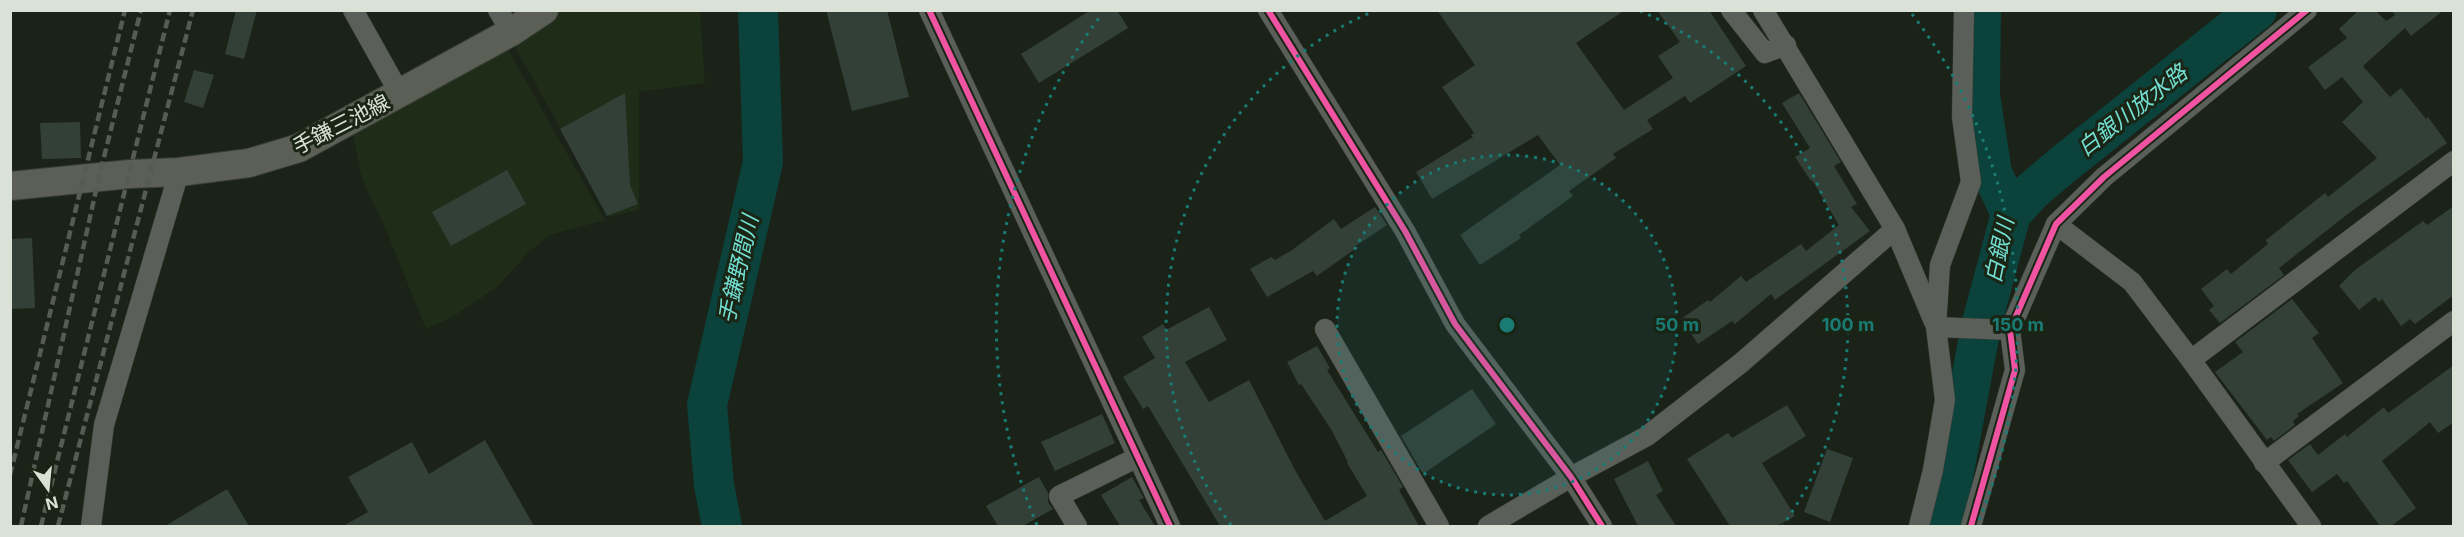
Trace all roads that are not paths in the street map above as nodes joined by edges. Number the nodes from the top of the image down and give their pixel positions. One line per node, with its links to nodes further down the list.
1 (353, 10): 11 (street)
2 (544, 10): 9 (main road, 手鎌三池線)
3 (929, 10): 22 (street)
4 (1268, 10): 24 (street)
5 (1731, 10): 10 (street)
6 (1763, 10): 10 (street)
7 (1964, 10): 18 (street)
8 (2307, 10): 15 (street)
9 (505, 21): 11 (main road, 手鎌三池線)
10 (1786, 45): 16 (street)
11 (400, 93): 13 (main road, 手鎌三池線)
12 (2454, 160): 21 (street)
13 (179, 172): 14 (main road, 手鎌三池線); 25 (street)
14 (10, 186)
15 (2056, 224): 20 (street); 21 (street)
16 (1895, 229): 18 (street); 24 (street)
17 (2454, 321): 23 (street)
18 (1936, 327): 20 (street); 31 (street)
19 (1325, 330): 28 (street)
20 (2010, 330): 32 (street)
21 (2191, 360): 23 (street)
22 (1138, 457): 26 (street); 27 (street)
23 (2264, 463): 33 (street)
24 (1570, 477): 29 (street); 30 (street)
25 (91, 526)
26 (1077, 526)
27 (1170, 526)
28 (1439, 526)
29 (1488, 526)
30 (1602, 526)
31 (1919, 526)
32 (1971, 526)
33 (2311, 526)

